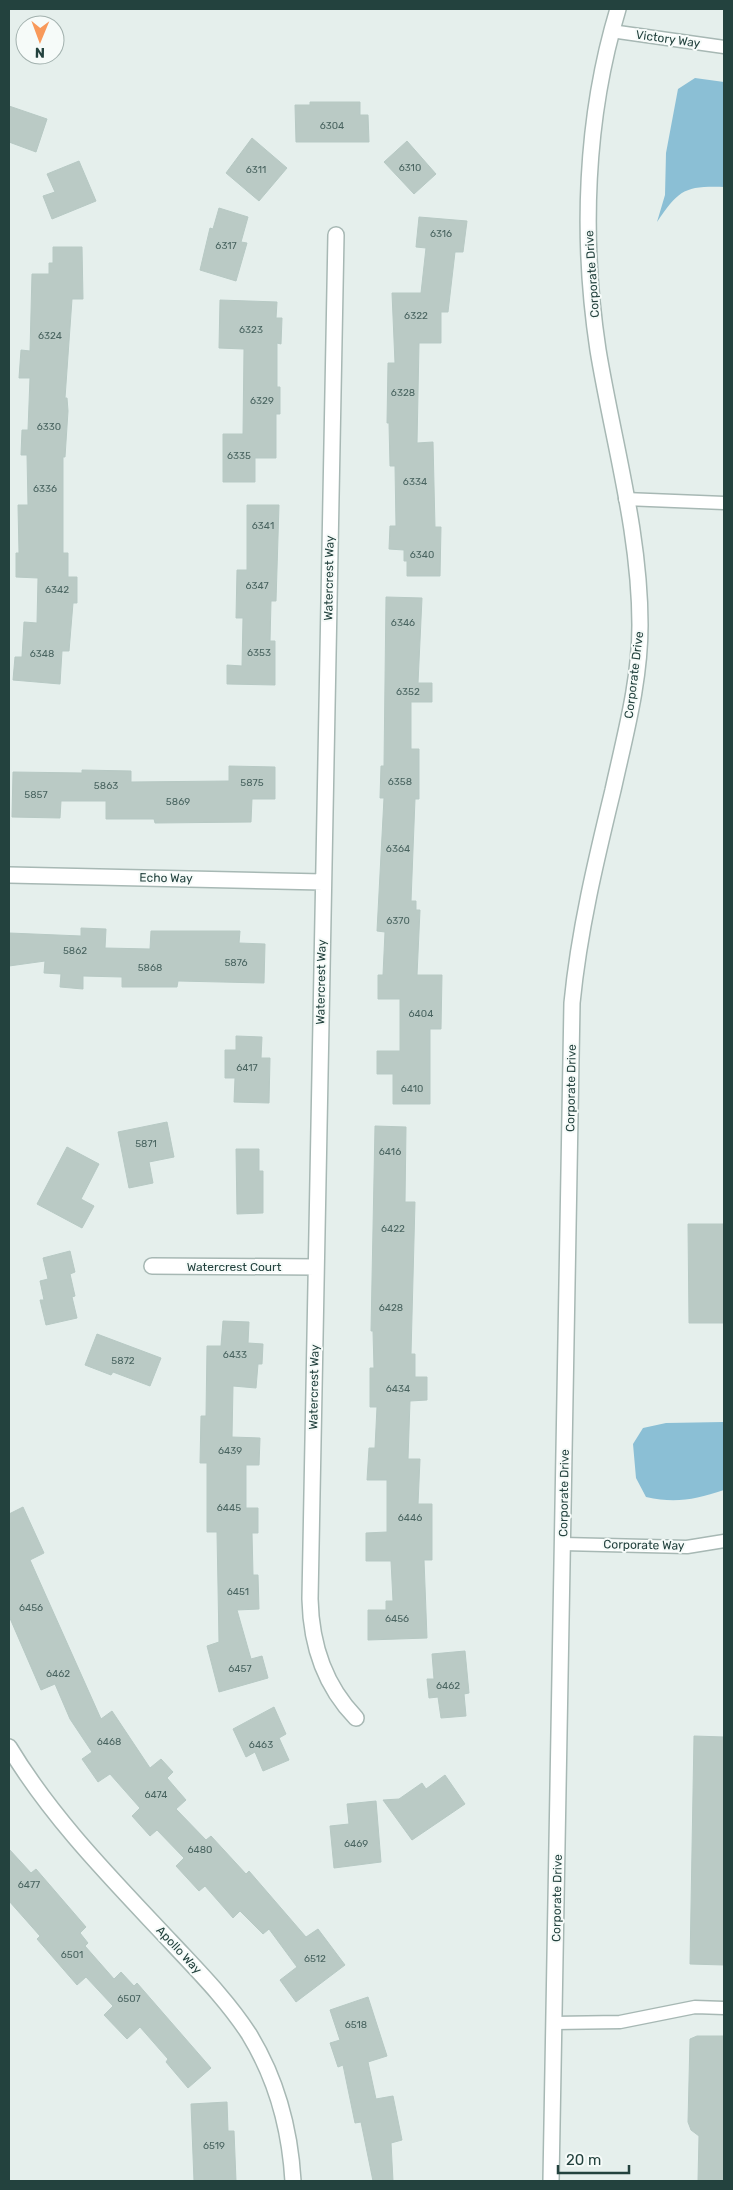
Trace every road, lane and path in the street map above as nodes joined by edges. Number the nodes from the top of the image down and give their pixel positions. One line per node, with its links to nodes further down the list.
1 (618, 9): 2 (street, Corporate Drive)
2 (612, 31): 3 (lane, Victory Way); 5 (street, Corporate Drive)
3 (724, 47)
4 (336, 235): 8 (street, Watercrest Way)
5 (626, 500): 6 (lane); 12 (street, Corporate Drive)
6 (724, 503)
7 (9, 875): 8 (street, Echo Way)
8 (323, 882): 10 (street, Watercrest Way)
9 (152, 1266): 10 (street, Watercrest Court)
10 (316, 1267): 13 (street, Watercrest Way)
11 (724, 1541): 12 (lane, Corporate Way)
12 (563, 1544): 16 (street, Corporate Drive)
13 (356, 1718)
14 (9, 1748): 17 (street, Apollo Way)
15 (724, 2008): 16 (lane)
16 (554, 2023): 18 (street, Corporate Drive)
17 (293, 2181)
18 (551, 2181)

